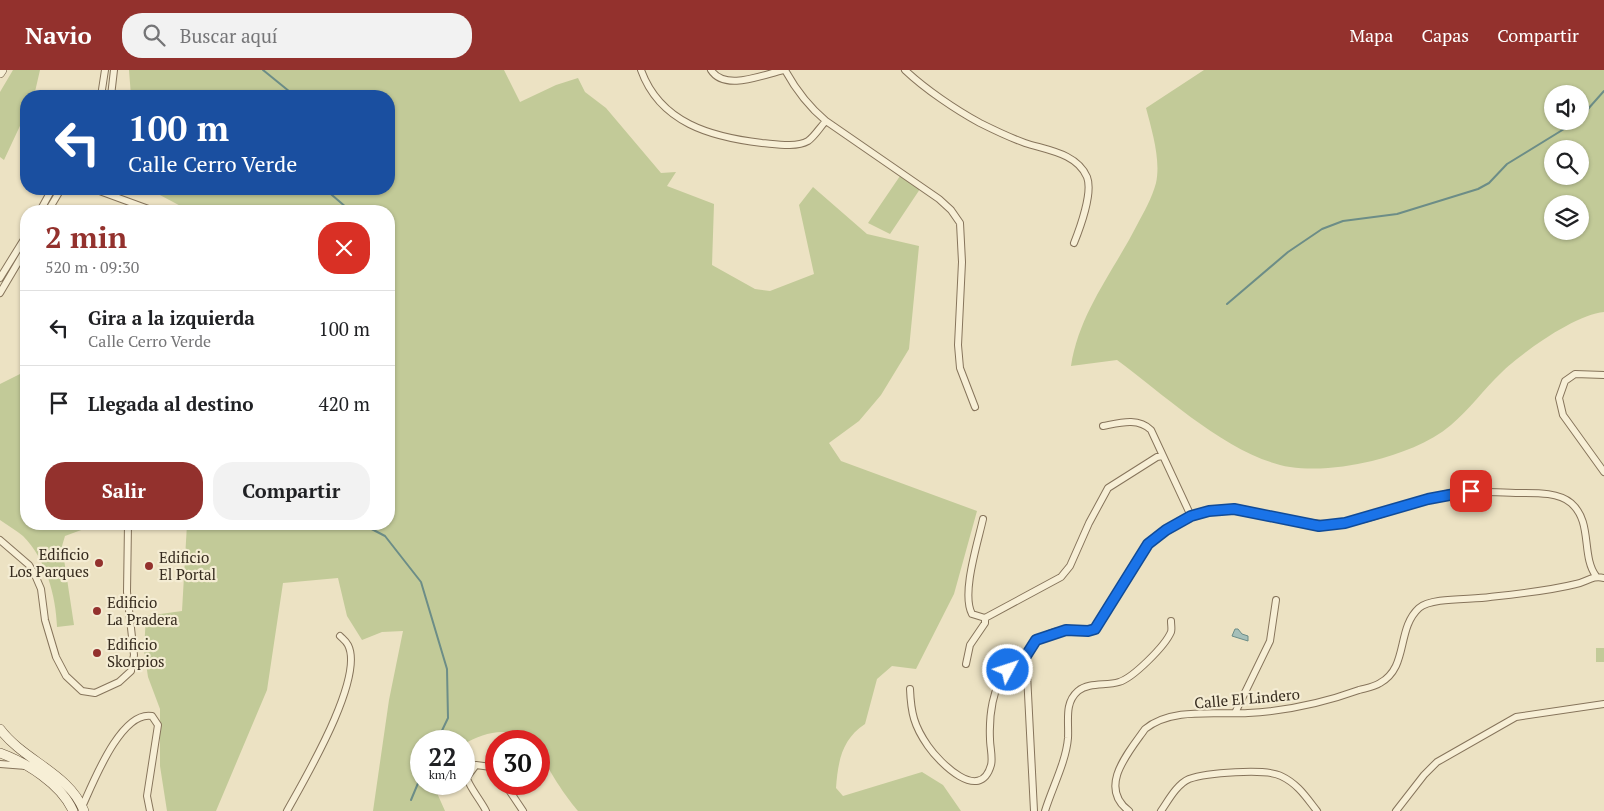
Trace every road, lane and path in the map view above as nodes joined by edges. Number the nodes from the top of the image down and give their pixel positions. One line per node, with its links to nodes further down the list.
1 (105, 70): 7 (street)
2 (114, 70): 8 (street)
3 (641, 70): 9 (street)
4 (711, 70): 5 (street)
5 (785, 70): 9 (street)
6 (905, 70): 12 (street)
7 (101, 90)
8 (112, 90)
9 (826, 121): 18 (street)
10 (110, 195): 11 (street)
11 (138, 205)
12 (1074, 243)
13 (20, 246): 15 (street)
14 (20, 259): 16 (street)
15 (0, 278)
16 (0, 293)
17 (1604, 375): 21 (street)
18 (975, 407)
19 (1103, 426): 20 (street)
20 (1162, 456): 22 (street); 29 (street)
21 (1604, 472)
22 (1191, 516): 26 (street); 32 (street)
23 (983, 519): 29 (street)
24 (128, 530): 25 (street)
25 (0, 540)
26 (1596, 576): 27 (street); 36 (street, Calle El Lindero)
27 (1604, 578)
28 (1276, 600): 36 (street)
29 (985, 618): 33 (street)
30 (1171, 621): 50 (street)
31 (340, 636): 46 (street)
32 (1024, 659): 34 (street); 49 (street)
33 (966, 664)
34 (910, 689)
35 (1604, 704): 54 (street)
36 (1235, 713): 51 (street, Calle El Lindero)
37 (0, 729): 43 (main road)
38 (0, 753): 40 (main road)
39 (0, 764): 40 (street)
40 (26, 766): 44 (main road)
41 (485, 766): 47 (street)
42 (512, 795): 48 (street)
43 (83, 809): 45 (street)
44 (73, 811)
45 (150, 811)
46 (287, 811)
47 (486, 811)
48 (523, 811)
49 (1034, 811)
50 (1045, 811)
51 (1129, 811)
52 (1161, 811): 53 (street)
53 (1317, 811)
54 (1396, 811)

